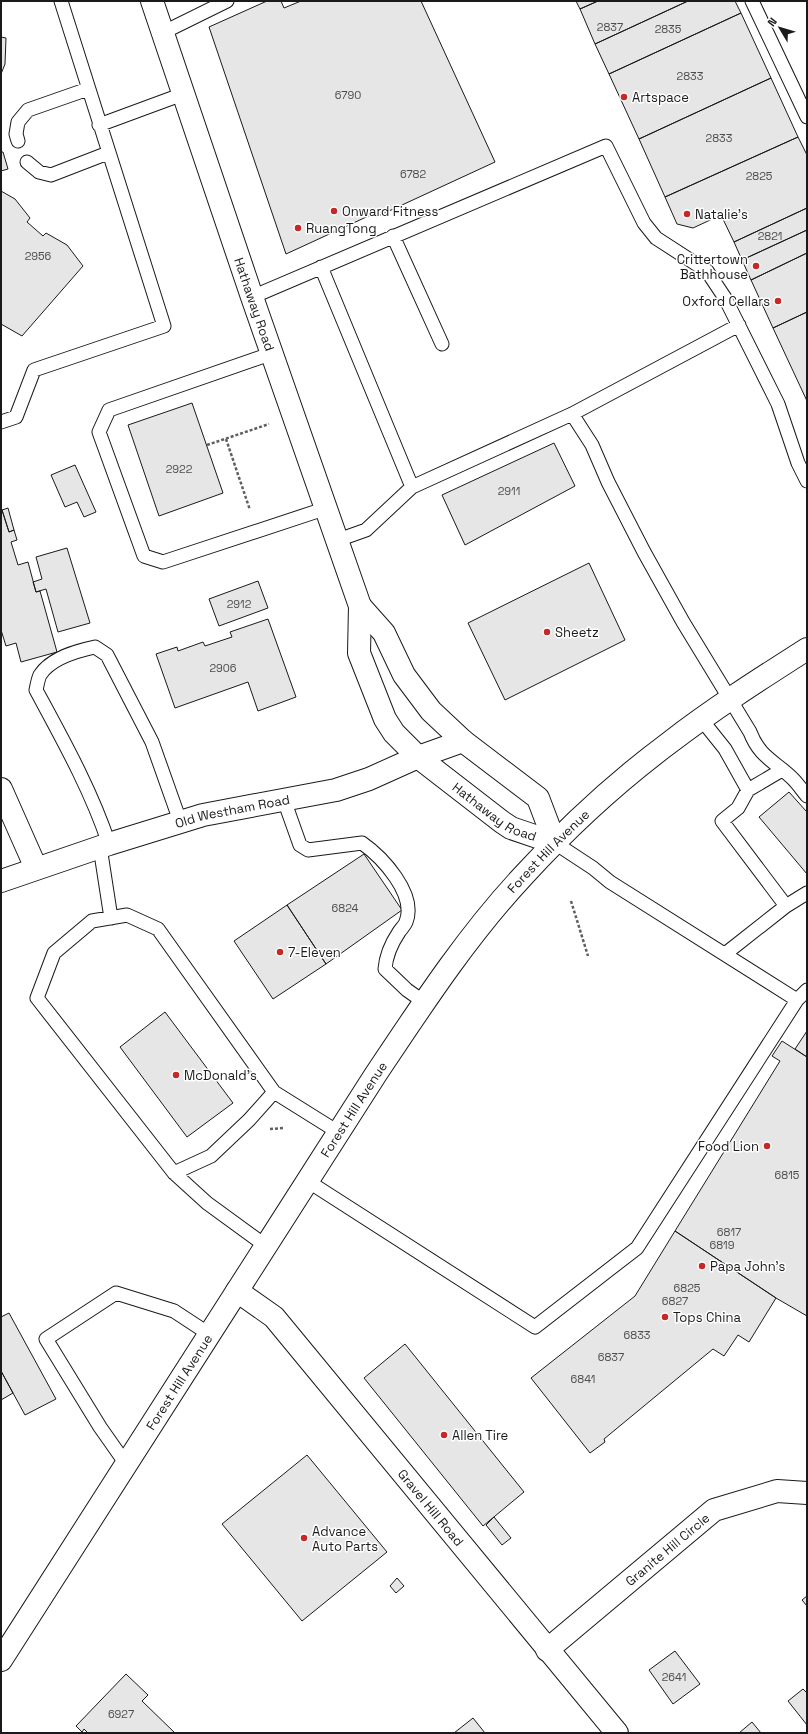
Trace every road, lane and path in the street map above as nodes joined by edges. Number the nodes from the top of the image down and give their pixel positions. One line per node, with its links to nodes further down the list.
1 (61, 1): 6 (lane)
2 (152, 1): 5 (street, Hathaway Road)
3 (227, 1): 5 (lane)
4 (752, 1): 8 (lane)
5 (162, 33): 7 (street, Hathaway Road)
6 (88, 89): 9 (lane); 10 (lane)
7 (183, 94): 9 (lane); 15 (street, Hathaway Road)
8 (807, 117)
9 (99, 125): 11 (lane)
10 (18, 141)
11 (108, 153): 12 (lane); 21 (lane)
12 (27, 162)
13 (393, 236): 14 (lane); 16 (lane); 17 (lane)
14 (321, 267): 15 (lane); 25 (lane)
15 (252, 297): 18 (street, Hathaway Road)
16 (739, 325): 20 (lane); 24 (lane)
17 (442, 344)
18 (273, 353): 19 (street, Hathaway Road); 27 (lane)
19 (294, 414): 22 (path); 26 (street, Hathaway Road)
20 (572, 414): 25 (lane); 31 (lane)
21 (1, 422)
22 (226, 439): 23 (path); 27 (path)
23 (207, 445)
24 (807, 481)
25 (412, 487): 28 (lane)
26 (327, 508): 27 (lane); 28 (street, Hathaway Road)
27 (257, 531)
28 (338, 540): 29 (street, Hathaway Road)
29 (360, 606): 33 (street, Hathaway Road); 34 (street, Hathaway Road)
30 (807, 649): 31 (street, Forest Hill Avenue)
31 (730, 700): 32 (street, Forest Hill Avenue); 35 (lane)
32 (701, 719): 37 (lane); 41 (street, Forest Hill Avenue)
33 (463, 741): 34 (street, Old Westham Road); 41 (street, Hathaway Road)
34 (418, 758): 39 (street, Old Westham Road); 41 (street, Hathaway Road)
35 (782, 770): 37 (lane); 38 (lane)
36 (1, 789): 43 (street)
37 (748, 790): 47 (lane)
38 (807, 796)
39 (284, 800): 40 (street, Old Westham Road); 53 (lane)
40 (180, 821): 42 (street, Old Westham Road); 42 (lane)
41 (555, 843): 49 (lane); 53 (street, Forest Hill Avenue)
42 (105, 845): 43 (street, Old Westham Road); 48 (lane)
43 (36, 868): 44 (street, Old Westham Road)
44 (1, 881)
45 (807, 893): 47 (lane)
46 (571, 901): 50 (path)
47 (786, 906): 49 (lane)
48 (111, 918): 54 (lane); 56 (lane)
49 (725, 954): 52 (lane)
50 (588, 956)
51 (807, 990): 52 (lane)
52 (797, 1000): 57 (lane)
53 (424, 1002): 55 (street, Forest Hill Avenue)
54 (274, 1092): 55 (lane); 56 (lane)
55 (338, 1132): 57 (street, Forest Hill Avenue)
56 (174, 1173): 58 (lane)
57 (306, 1180): 58 (street, Forest Hill Avenue)
58 (266, 1246): 59 (street, Forest Hill Avenue)
59 (237, 1291): 60 (street, Forest Hill Avenue); 63 (street, Gravel Hill Road)
60 (209, 1334): 61 (street, Forest Hill Avenue); 61 (lane)
61 (126, 1464): 64 (street, Forest Hill Avenue)
62 (807, 1493): 63 (street, Granite Hill Circle)
63 (548, 1650): 65 (street, Gravel Hill Road)
64 (1, 1660)
65 (616, 1733)

